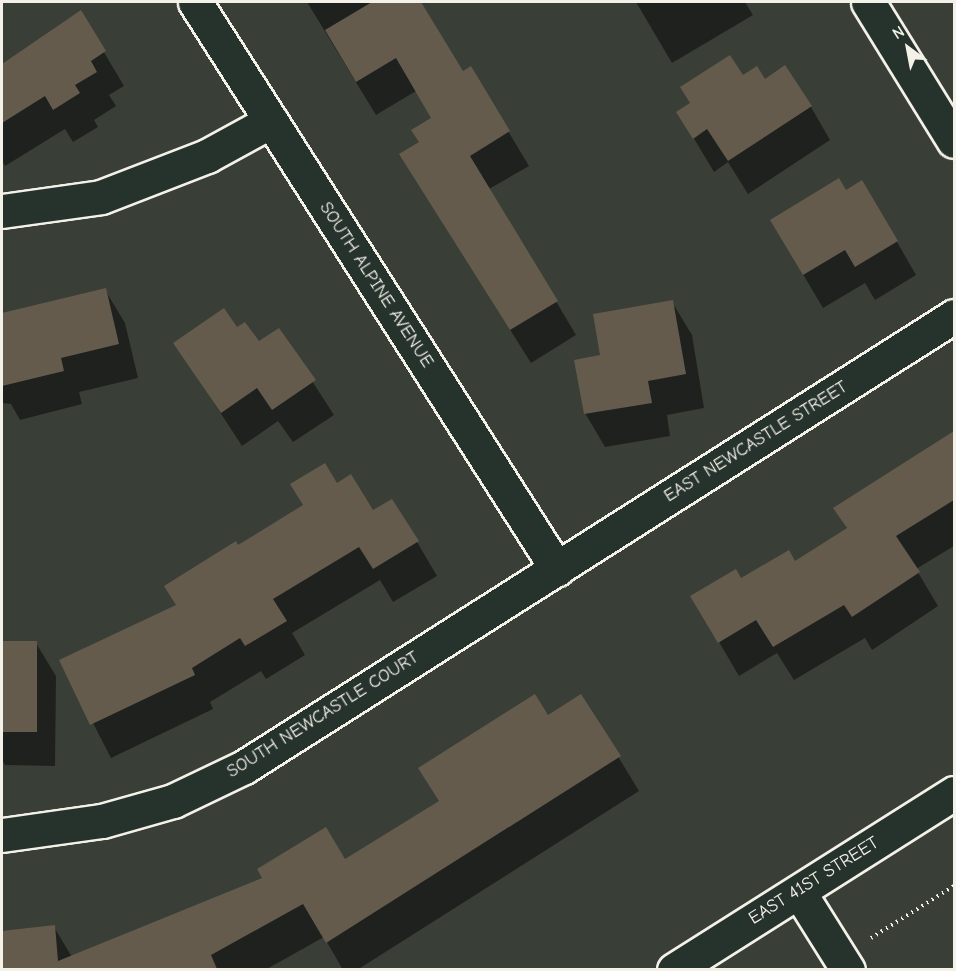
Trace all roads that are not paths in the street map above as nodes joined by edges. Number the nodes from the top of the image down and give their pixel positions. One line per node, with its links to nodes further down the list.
1 (195, 2): 3 (street, SOUTH ALPINE AVENUE)
2 (868, 2): 4 (street)
3 (271, 121): 5 (street); 7 (street, SOUTH ALPINE AVENUE)
4 (954, 141)
5 (2, 211)
6 (954, 316): 7 (street, EAST NEWCASTLE STREET)
7 (557, 569): 9 (street, SOUTH NEWCASTLE COURT)
8 (954, 793): 10 (street, EAST 41ST STREET)
9 (2, 835)
10 (799, 892): 11 (street); 12 (street, EAST 41ST STREET)
11 (844, 964)
12 (674, 969)

